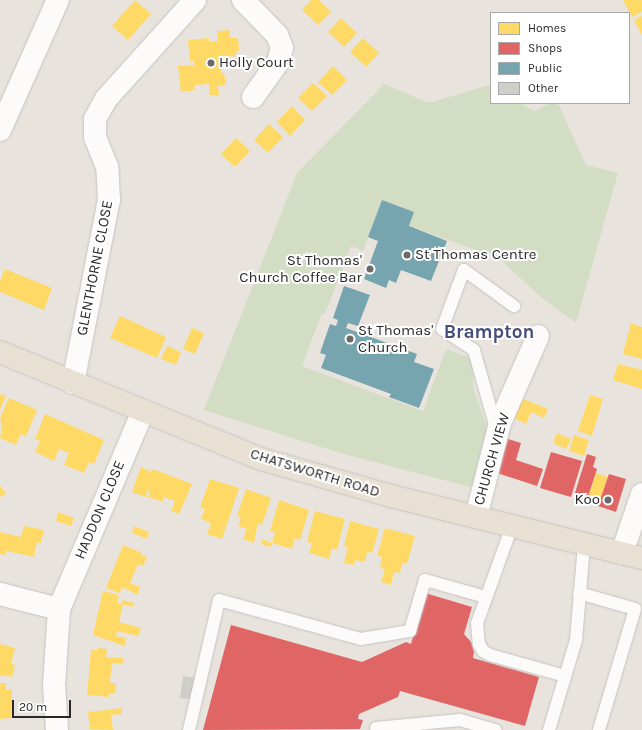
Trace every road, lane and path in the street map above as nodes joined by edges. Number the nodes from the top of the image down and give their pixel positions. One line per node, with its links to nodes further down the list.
1 (58, 0): 5 (street)
2 (195, 0): 9 (street, GLENTHORNE CLOSE)
3 (243, 0): 4 (street)
4 (253, 98)
5 (0, 130)
6 (514, 306): 11 (lane)
7 (538, 336): 11 (street, CHURCH VIEW)
8 (0, 352): 9 (highway, CHATSWORTH ROAD)
9 (73, 383): 10 (highway, CHATSWORTH ROAD)
10 (143, 411): 13 (highway, CHATSWORTH ROAD); 20 (street, HADDON CLOSE)
11 (498, 433): 13 (street, CHURCH VIEW)
12 (642, 494): 16 (street)
13 (476, 517): 14 (highway, CHATSWORTH ROAD)
14 (512, 526): 15 (highway, CHATSWORTH ROAD); 19 (lane)
15 (584, 544): 16 (highway, CHATSWORTH ROAD); 17 (lane)
16 (632, 556)
17 (580, 593): 21 (lane); 27 (lane)
18 (0, 594): 20 (street)
19 (486, 597): 21 (lane); 24 (lane)
20 (59, 609): 23 (street, HADDON CLOSE)
21 (565, 676): 26 (lane)
22 (376, 728): 25 (lane)
23 (56, 730)
24 (189, 730)
25 (496, 730)
26 (549, 730)
27 (599, 730)

